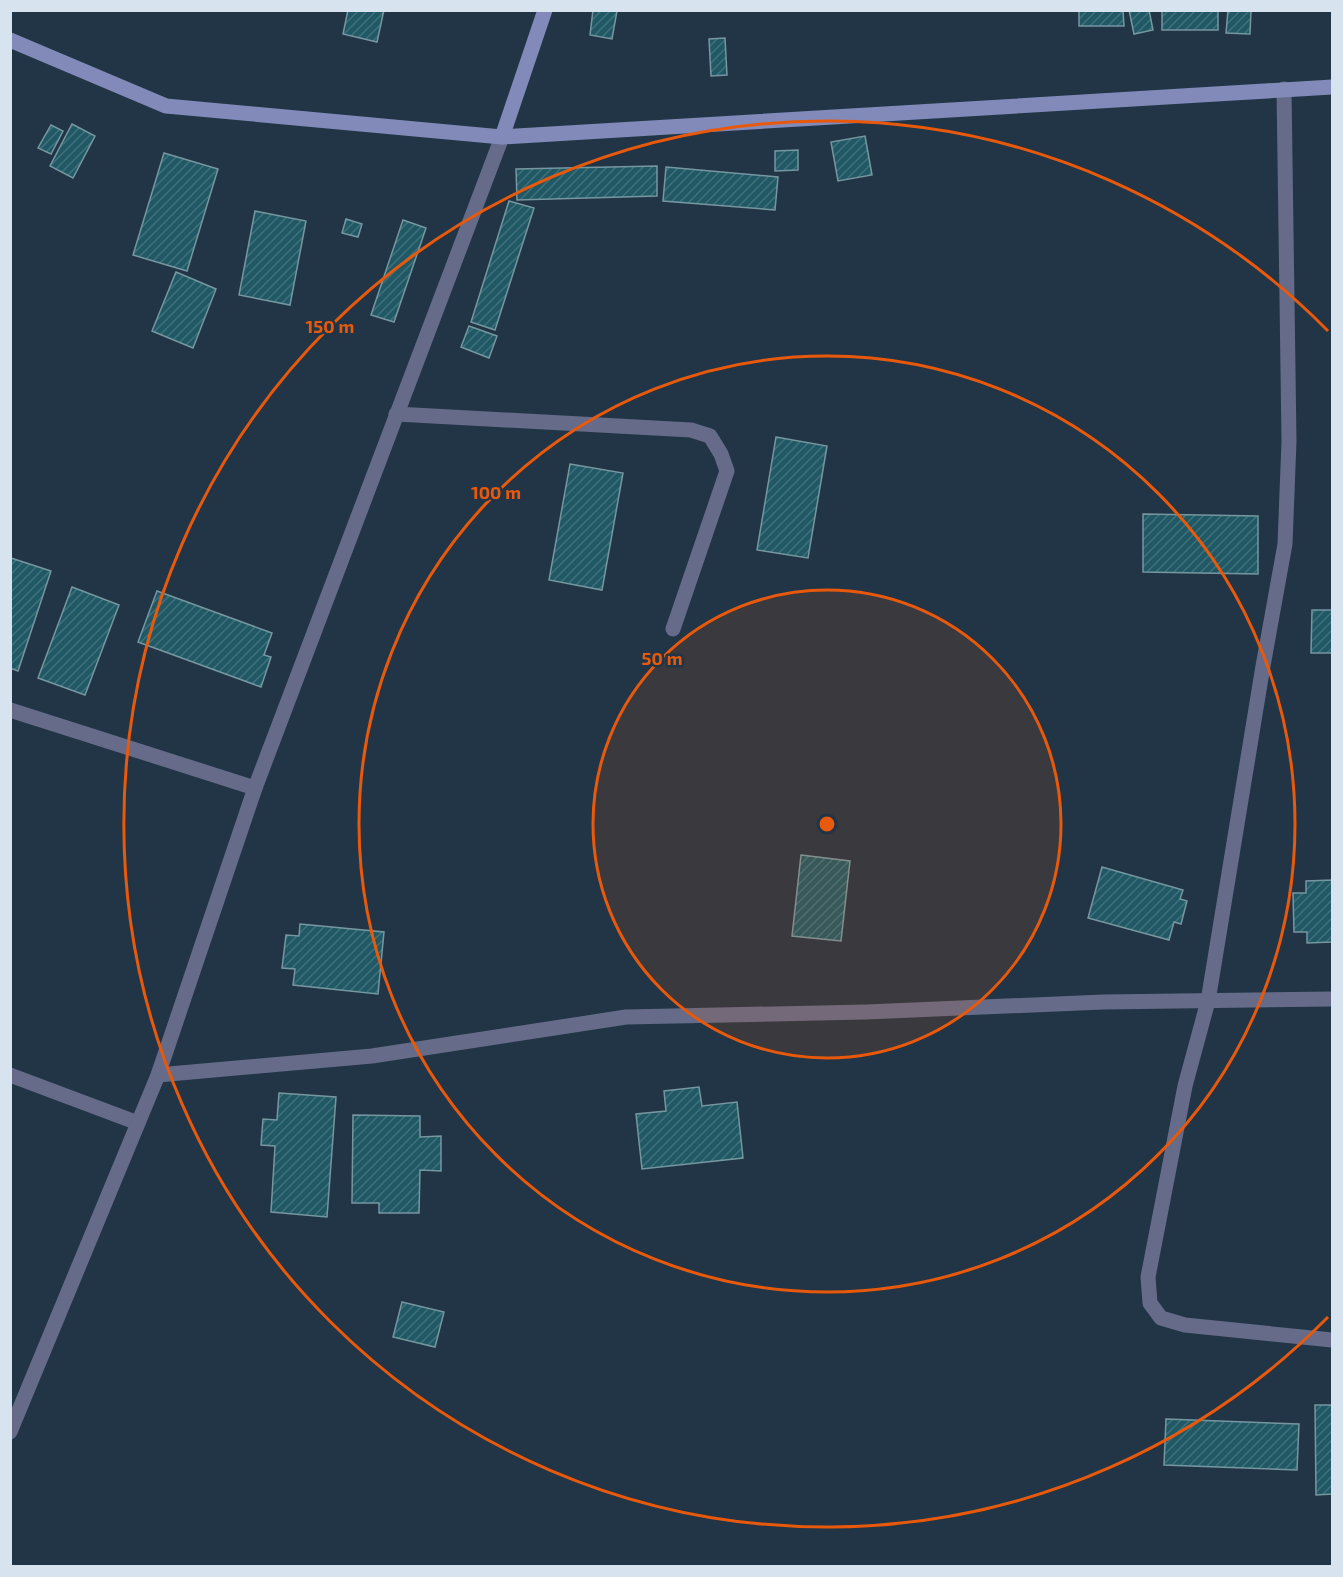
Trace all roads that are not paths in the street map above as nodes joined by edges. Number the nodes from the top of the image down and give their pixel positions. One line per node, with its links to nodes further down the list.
1 (545, 10): 5 (street)
2 (10, 40): 5 (street)
3 (1332, 87): 4 (street)
4 (1284, 89): 5 (street); 11 (street)
5 (502, 137): 6 (street)
6 (396, 414): 7 (street); 9 (street)
7 (673, 629)
8 (10, 710): 9 (street)
9 (255, 788): 13 (street)
10 (1332, 999): 11 (street)
11 (1208, 1001): 13 (street); 15 (street)
12 (10, 1075): 14 (street)
13 (158, 1075): 14 (street)
14 (138, 1123): 16 (street)
15 (1332, 1340)
16 (14, 1414): 17 (street)
17 (10, 1431)

